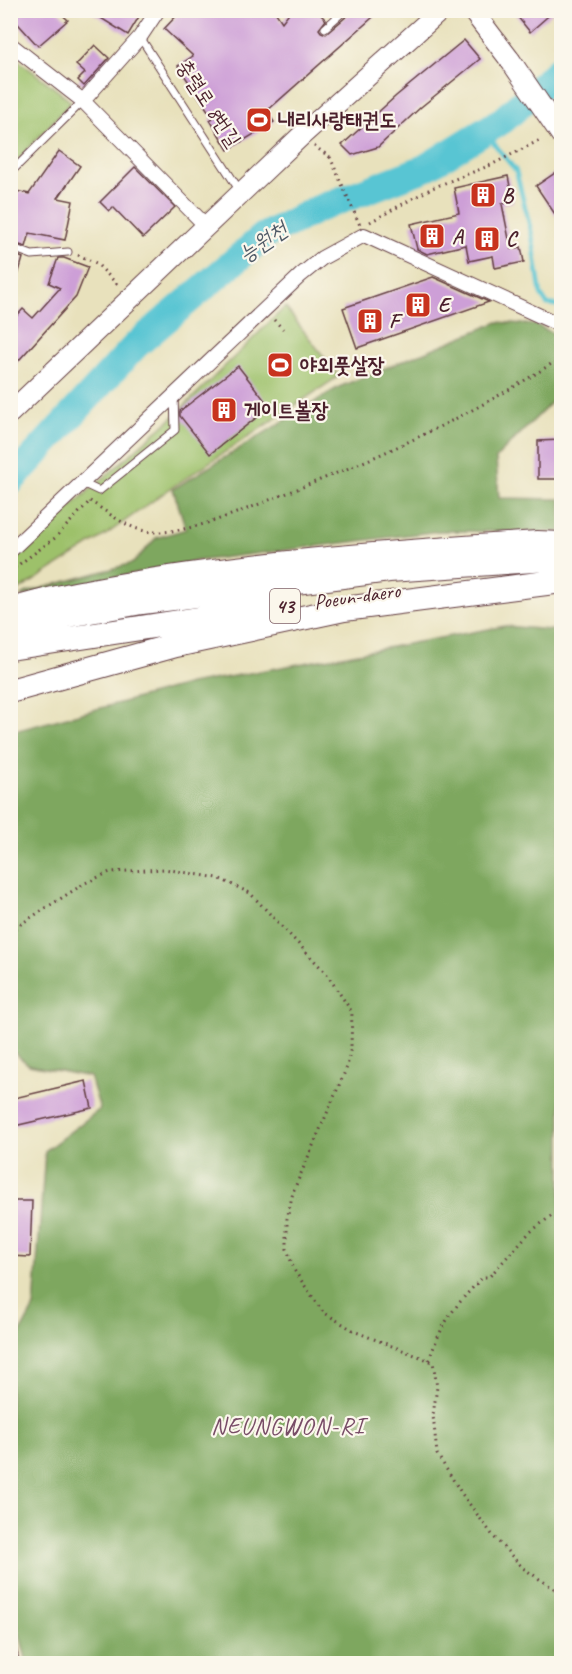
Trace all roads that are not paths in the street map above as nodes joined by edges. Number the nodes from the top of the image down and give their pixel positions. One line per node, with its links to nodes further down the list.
1 (158, 10): 6 (street)
2 (345, 10): 5 (lane)
3 (441, 10): 11 (main road)
4 (472, 10): 9 (main road, bridge)
5 (325, 27)
6 (141, 37): 8 (street); 11 (lane, 충렬로 8번길)
7 (10, 44): 8 (street)
8 (83, 101): 10 (lane); 12 (street)
9 (553, 136)
10 (10, 173)
11 (241, 192): 12 (main road)
12 (206, 226): 17 (main road)
13 (10, 247): 14 (lane)
14 (68, 252)
15 (561, 326): 16 (street)
16 (174, 395): 18 (street); 18 (lane)
17 (10, 413)
18 (82, 483): 20 (street)
19 (561, 544): 23 (highway)
20 (10, 551)
21 (561, 558): 24 (highway, Poeun-daero / 43)
22 (561, 579): 25 (highway, Poeun-daero / 43); 26 (highway)
23 (10, 610)
24 (10, 625)
25 (10, 648)
26 (10, 691)
27 (10, 1638): 28 (lane)
28 (16, 1664)

